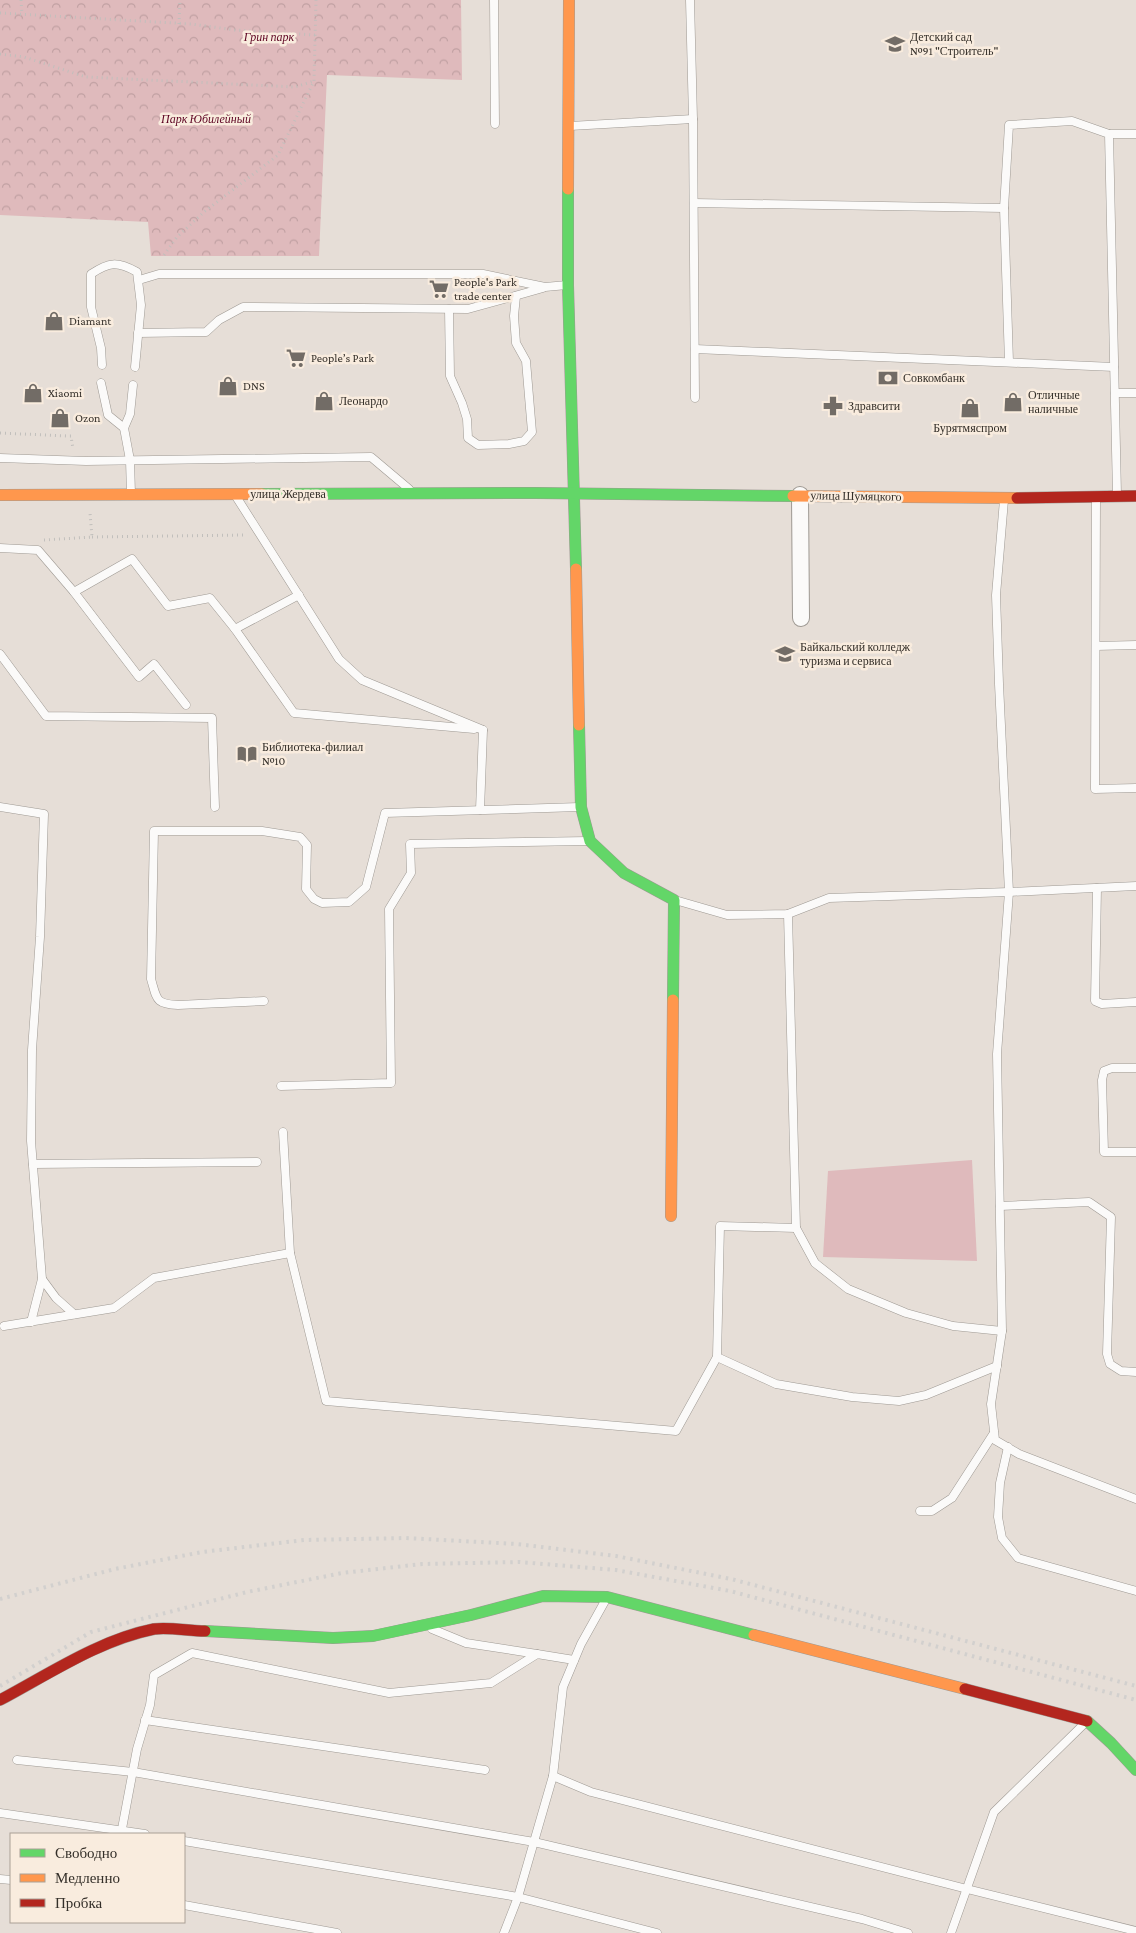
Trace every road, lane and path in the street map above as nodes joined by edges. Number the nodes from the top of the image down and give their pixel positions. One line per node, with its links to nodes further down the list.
1 (21, 0): 8 (path)
2 (180, 0): 9 (path)
3 (316, 0): 10 (path)
4 (494, 0): 14 (lane)
5 (569, 0): 15 (street)
6 (690, 0): 13 (lane)
7 (0, 13): 8 (path)
8 (22, 14): 9 (path)
9 (179, 24): 10 (path)
10 (315, 35): 12 (path)
11 (0, 54): 12 (path)
12 (314, 81): 20 (path)
13 (693, 119): 15 (lane); 18 (lane)
14 (495, 124)
15 (568, 126): 22 (street)
16 (1109, 134): 17 (lane); 19 (lane); 30 (lane)
17 (1136, 134)
18 (694, 203): 19 (lane); 27 (lane)
19 (1004, 208): 28 (lane)
20 (164, 255)
21 (139, 280): 23 (lane); 26 (lane); 29 (lane)
22 (568, 285): 23 (lane); 41 (street)
23 (545, 288): 24 (lane)
24 (516, 296): 25 (lane); 25 (lane)
25 (449, 309): 26 (lane)
26 (138, 333): 31 (lane)
27 (695, 349): 28 (lane); 36 (lane)
28 (1009, 362): 30 (lane)
29 (102, 365)
30 (1114, 366): 34 (lane)
31 (135, 367)
32 (101, 383): 37 (lane)
33 (133, 385): 37 (lane)
34 (1115, 393): 35 (lane); 47 (lane)
35 (1136, 393)
36 (695, 398)
37 (124, 428): 39 (lane)
38 (0, 458): 39 (lane)
39 (130, 460): 40 (lane); 42 (lane)
40 (414, 493): 41 (street, улица Жердева); 43 (street, улица Жердева)
41 (576, 493): 45 (street, улица Шумяцкого); 65 (street)
42 (131, 494): 43 (street, улица Жердева); 44 (street, улица Жердева)
43 (234, 494): 50 (lane)
44 (0, 495)
45 (800, 495): 49 (street, улица Шумяцкого); 55 (street)
46 (1096, 496): 47 (street, улица Шумяцкого); 49 (street, улица Шумяцкого); 58 (lane)
47 (1117, 496): 48 (street, улица Шумяцкого)
48 (1136, 496)
49 (1004, 498): 70 (lane)
50 (261, 535): 51 (path); 54 (lane)
51 (92, 537)
52 (0, 548): 53 (lane)
53 (74, 592): 56 (lane); 60 (lane)
54 (299, 595): 56 (lane); 61 (lane)
55 (801, 618)
56 (235, 629): 61 (lane)
57 (1136, 645): 58 (lane)
58 (1096, 646): 62 (lane)
59 (0, 654): 64 (lane)
60 (186, 705)
61 (483, 730): 66 (lane)
62 (1136, 788)
63 (0, 807): 80 (lane)
64 (215, 807)
65 (581, 807): 66 (lane); 67 (street)
66 (480, 810): 73 (lane)
67 (590, 841): 71 (street); 76 (lane)
68 (1136, 886): 69 (lane)
69 (1097, 888): 70 (lane); 74 (lane)
70 (1009, 892): 72 (lane); 81 (lane)
71 (674, 900): 72 (lane); 82 (street)
72 (788, 914): 83 (lane)
73 (264, 1001)
74 (1136, 1002)
75 (1136, 1068): 78 (lane)
76 (281, 1086)
77 (283, 1132): 84 (lane)
78 (1136, 1152)
79 (258, 1162): 80 (lane)
80 (33, 1164): 85 (lane)
81 (1000, 1206): 89 (lane); 92 (lane)
82 (671, 1216)
83 (796, 1228): 89 (lane); 90 (lane)
84 (290, 1253): 86 (lane); 90 (lane)
85 (42, 1279): 86 (lane); 87 (lane)
86 (74, 1314): 87 (lane)
87 (31, 1322): 88 (lane)
88 (4, 1326)
89 (1002, 1331): 91 (lane)
90 (717, 1357): 91 (lane)
91 (997, 1366): 93 (lane)
92 (1136, 1372)
93 (994, 1433): 94 (lane); 96 (lane)
94 (1008, 1447): 95 (lane); 97 (lane)
95 (1136, 1499)
96 (920, 1511)
97 (1136, 1591)
98 (608, 1597): 99 (street); 101 (lane); 104 (street)
99 (422, 1625): 100 (lane); 102 (street)
100 (537, 1654): 101 (lane); 103 (lane)
101 (574, 1660): 109 (lane)
102 (0, 1700)
103 (146, 1720): 106 (lane); 108 (lane)
104 (1087, 1721): 107 (street); 114 (lane)
105 (17, 1760): 108 (lane)
106 (485, 1770)
107 (1136, 1770)
108 (133, 1772): 111 (lane); 113 (lane)
109 (553, 1776): 113 (lane); 114 (lane)
110 (0, 1813): 111 (lane)
111 (122, 1832)
112 (185, 1841): 115 (lane)
113 (534, 1842): 115 (lane); 121 (lane)
114 (966, 1889): 117 (lane); 122 (lane)
115 (518, 1897): 119 (lane); 120 (lane)
116 (185, 1905): 118 (lane)
117 (1136, 1931)
118 (337, 1933)
119 (504, 1933)
120 (657, 1933)
121 (908, 1933)
122 (951, 1933)

